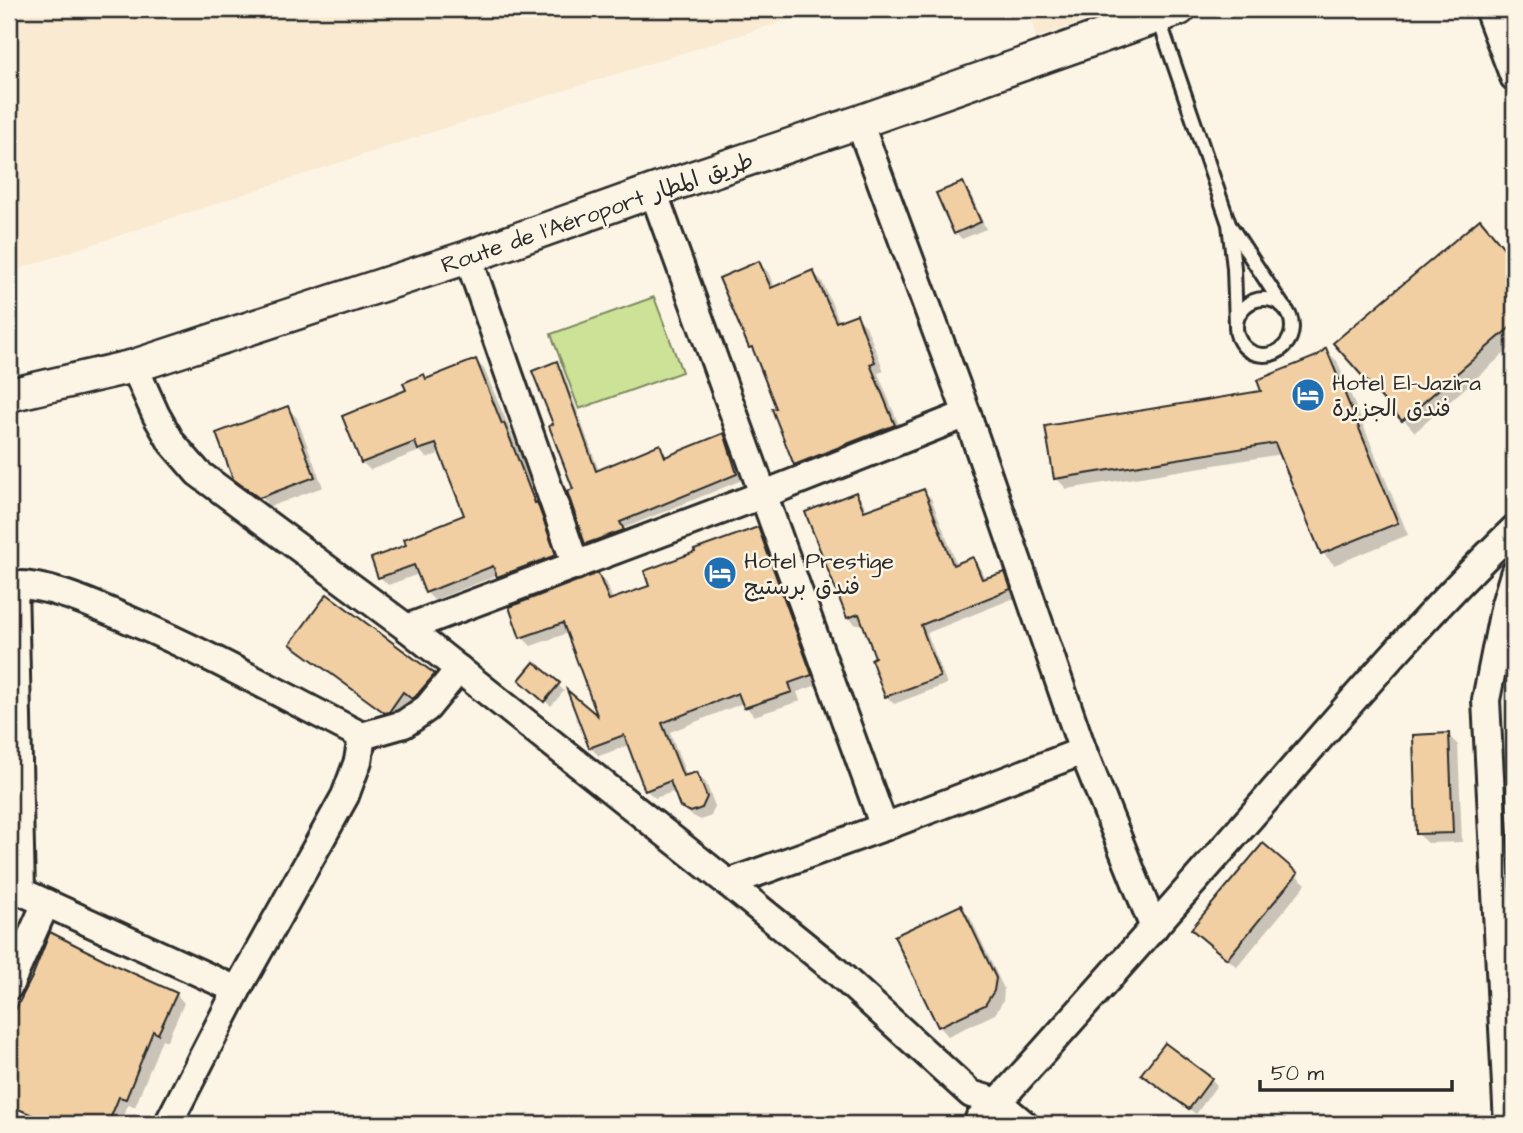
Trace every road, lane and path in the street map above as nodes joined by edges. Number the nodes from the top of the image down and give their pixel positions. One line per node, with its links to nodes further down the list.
1 (1488, 9): 3 (street)
2 (1168, 13): 4 (street, Route de l'Aéroport طريق المطار); 6 (lane)
3 (1514, 77)
4 (859, 122): 5 (street, Route de l'Aéroport طريق المطار); 12 (street)
5 (653, 191): 7 (street, Route de l'Aéroport طريق المطار); 13 (street)
6 (1229, 224): 8 (lane); 9 (lane)
7 (468, 257): 10 (street, Route de l'Aéroport طريق المطار); 15 (street)
8 (1282, 305): 9 (lane); 9 (lane)
9 (1236, 325)
10 (134, 366): 11 (street, Route de l'Aéroport طريق المطار); 18 (street)
11 (9, 394)
12 (967, 414): 13 (street); 21 (street)
13 (762, 495): 15 (street); 22 (street)
14 (1514, 529): 26 (street)
15 (576, 566): 18 (street)
16 (1514, 574): 29 (street)
17 (11, 585): 20 (street); 24 (street)
18 (407, 628): 19 (street)
19 (459, 669): 20 (street); 23 (street)
20 (362, 736): 28 (street)
21 (1083, 751): 22 (street); 26 (street)
22 (884, 827): 23 (street)
23 (728, 883): 30 (street)
24 (15, 889): 25 (street)
25 (46, 903): 27 (street); 28 (street)
26 (1154, 928): 30 (street)
27 (9, 986)
28 (237, 990): 31 (street)
29 (1509, 1034): 33 (street)
30 (984, 1115): 32 (street)
31 (168, 1124)
32 (1024, 1124)
33 (1508, 1124)

